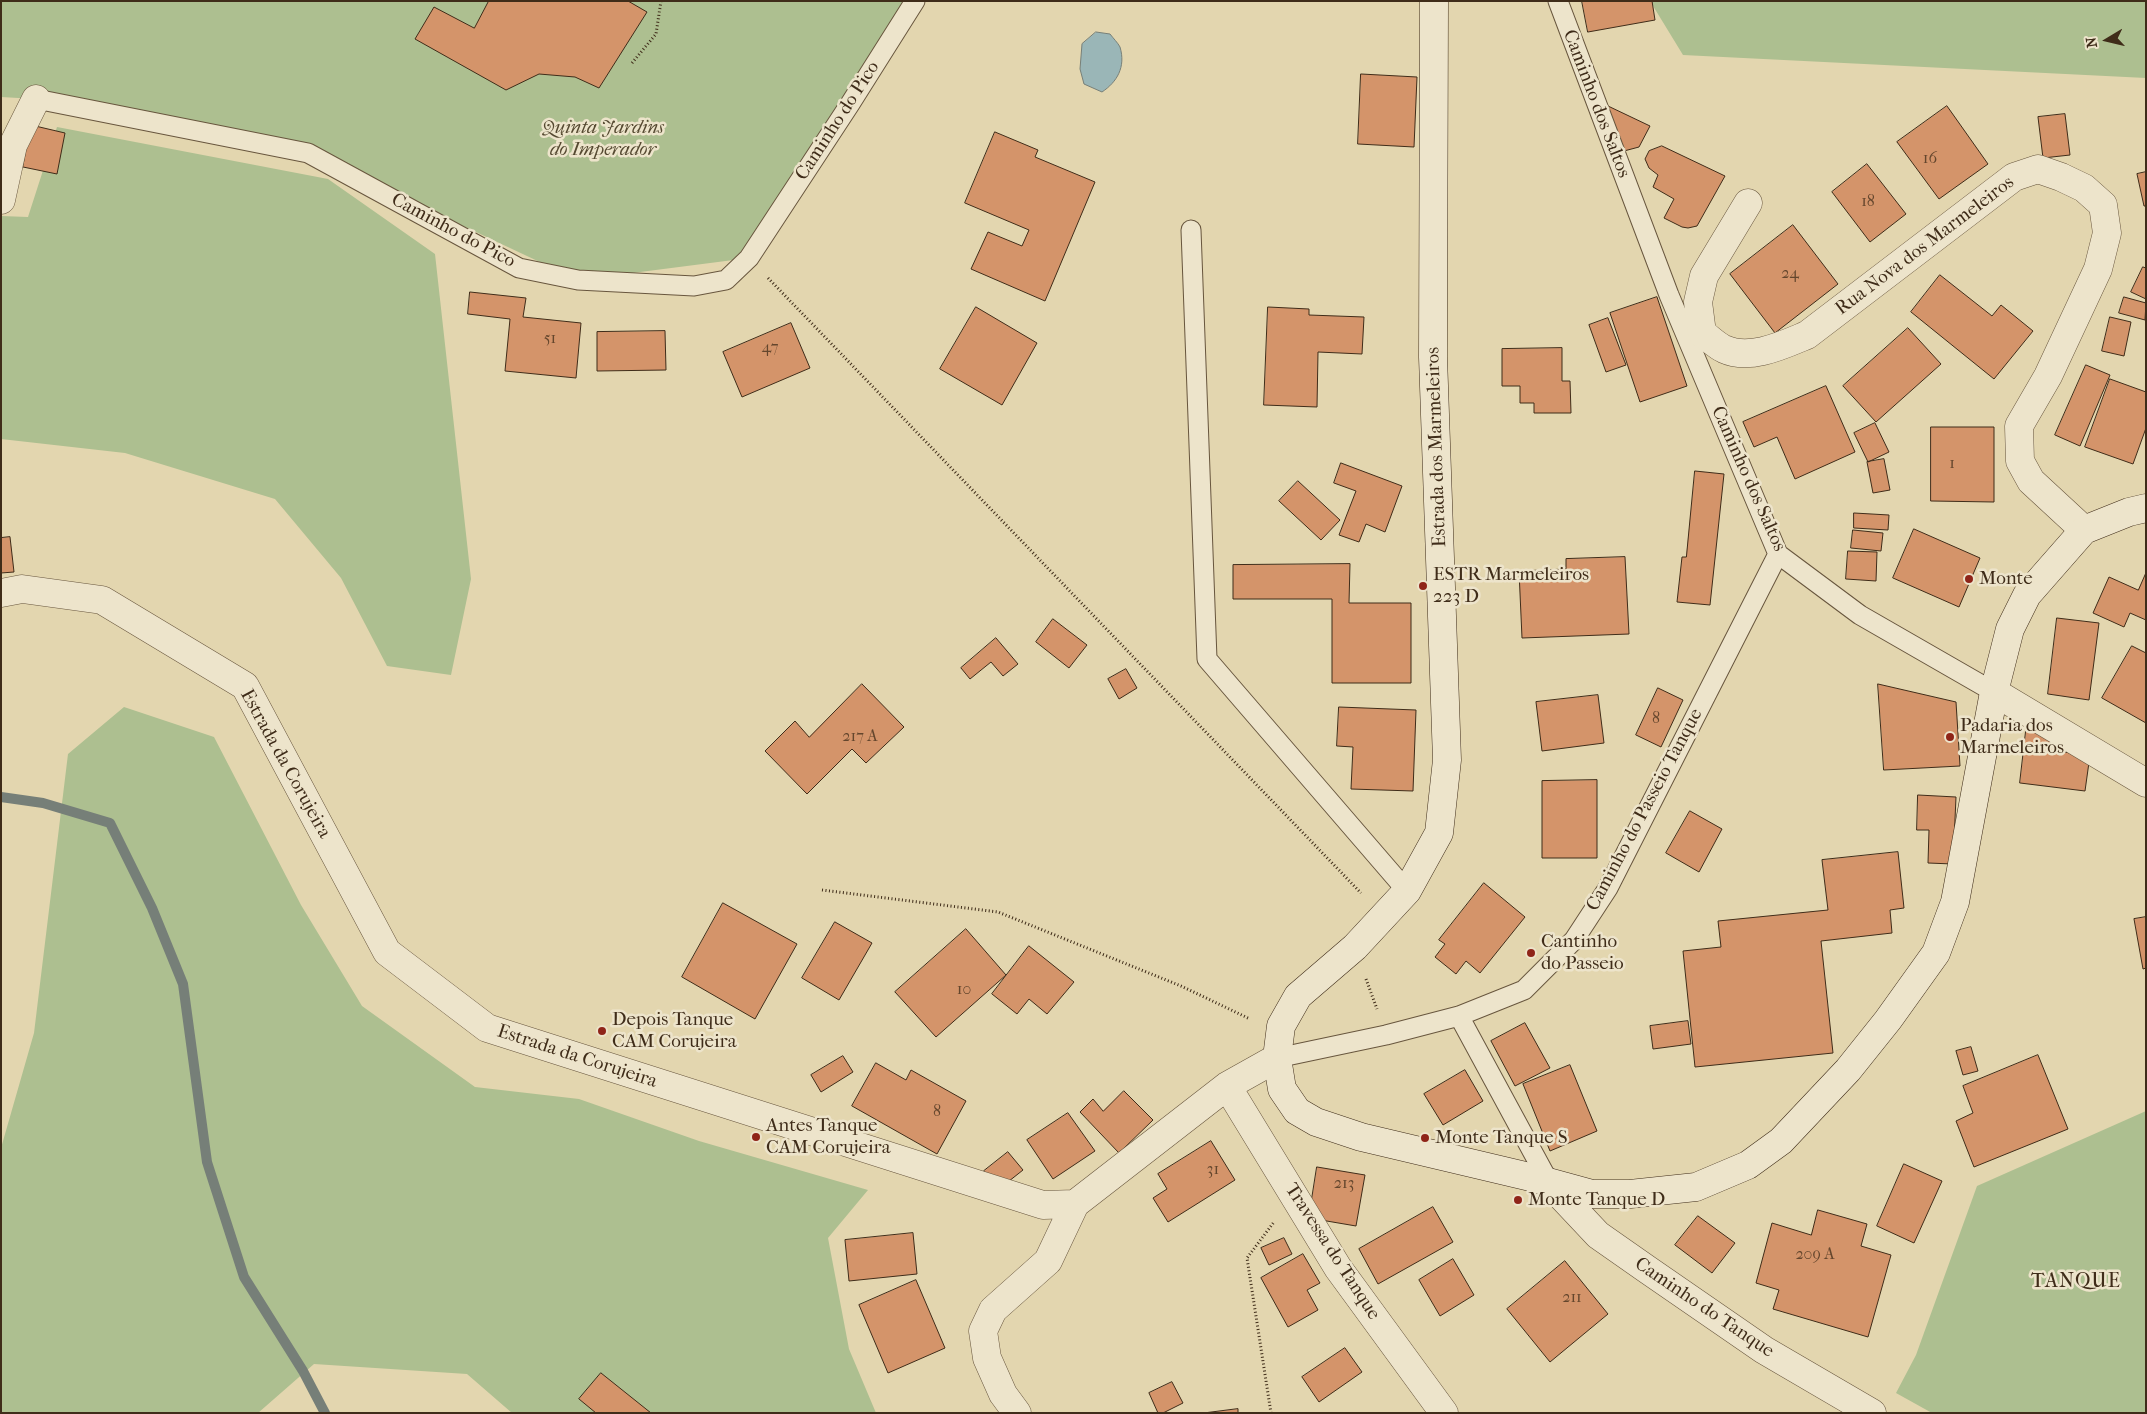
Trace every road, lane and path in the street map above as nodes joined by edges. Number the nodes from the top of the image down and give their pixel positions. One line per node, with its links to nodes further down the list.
1 (660, 1): 5 (path)
2 (915, 1): 10 (lane, Caminho do Pico)
3 (1434, 1): 19 (street, Estrada dos Marmeleiros)
4 (1558, 1): 11 (lane, Caminho dos Saltos)
5 (632, 63)
6 (36, 99): 7 (street); 10 (lane, Caminho do Pico)
7 (1, 200)
8 (1748, 203): 11 (street)
9 (1191, 230): 19 (lane)
10 (749, 258): 20 (path)
11 (1695, 338): 13 (street, Rua Nova dos Marmeleiros); 14 (lane, Caminho dos Saltos)
12 (2146, 508): 13 (street)
13 (2084, 530): 16 (street)
14 (1778, 554): 16 (lane, Caminho dos Saltos); 22 (lane, Caminho do Passeio Tanque)
15 (1, 593): 28 (street, Estrada da Corujeira)
16 (1994, 692): 17 (street, Caminho dos Saltos); 26 (street)
17 (2146, 783)
18 (822, 890): 24 (path)
19 (1407, 892): 20 (street, Estrada dos Marmeleiros)
20 (1384, 917): 21 (street, Estrada dos Marmeleiros)
21 (1355, 947): 23 (path); 24 (street, Estrada dos Marmeleiros)
22 (1459, 1016): 23 (lane, Caminho do Passeio Tanque); 26 (lane)
23 (1386, 1035): 24 (lane, Caminho do Passeio Tanque)
24 (1278, 1046): 25 (street); 26 (street)
25 (1227, 1086): 27 (street, Travessa do Tanque); 28 (street)
26 (1550, 1184): 32 (street, Caminho do Tanque)
27 (1294, 1196): 30 (path); 31 (street, Travessa do Tanque)
28 (1075, 1204): 29 (street)
29 (1016, 1413)
30 (1271, 1413)
31 (1444, 1413)
32 (1872, 1413)

